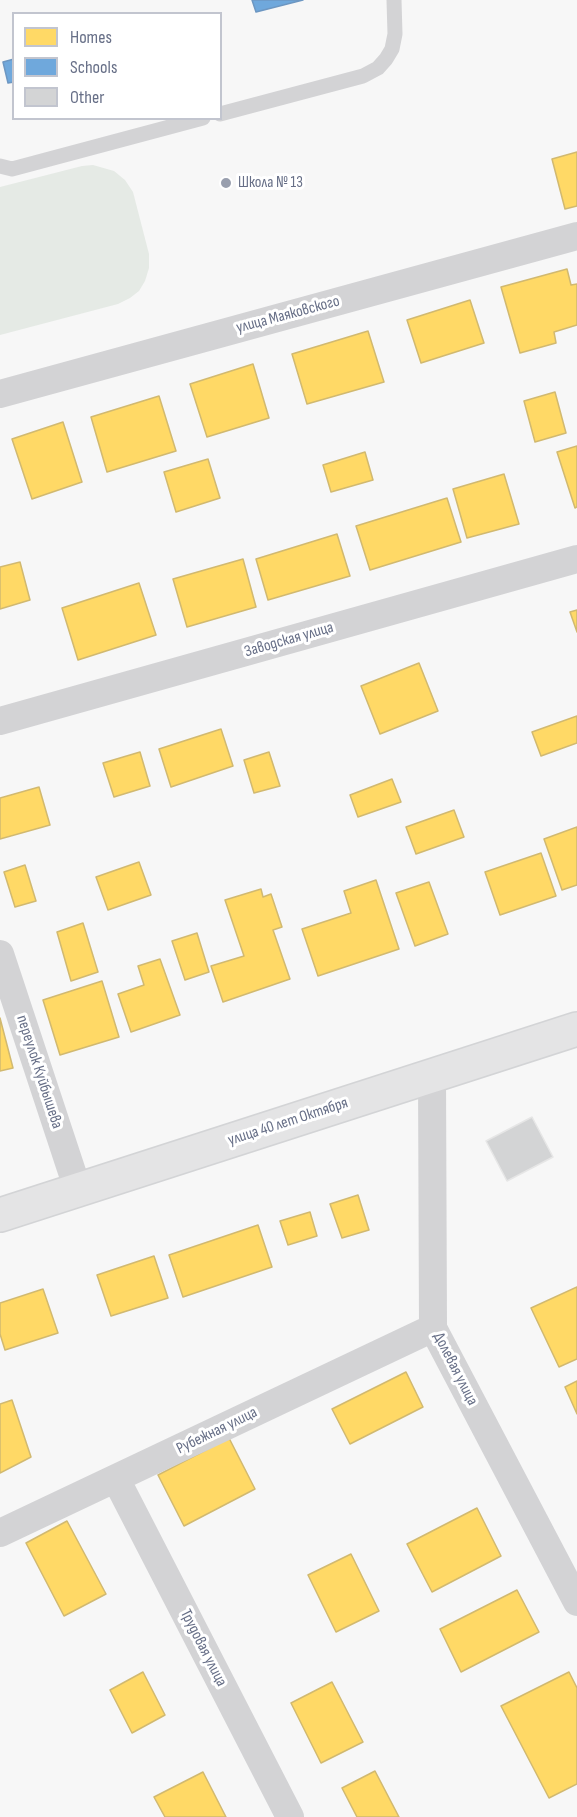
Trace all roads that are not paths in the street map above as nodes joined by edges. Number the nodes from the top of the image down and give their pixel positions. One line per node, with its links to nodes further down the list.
1 (394, 0): 2 (lane)
2 (222, 113)
3 (194, 120): 4 (lane)
4 (0, 166)
5 (577, 236): 6 (street, улица Маяковского)
6 (0, 394)
7 (577, 559): 8 (street, Заводская улица)
8 (0, 721)
9 (0, 954): 12 (street, переулок Куйбышева)
10 (577, 1029): 11 (street, улица 40 лет Октября)
11 (432, 1076): 12 (street, улица 40 лет Октября); 14 (street, Долевая улица)
12 (78, 1190): 13 (street, улица 40 лет Октября)
13 (0, 1215)
14 (433, 1328): 15 (street, Рубежная улица); 17 (street, Долевая улица)
15 (116, 1479): 16 (street, Рубежная улица); 18 (street, Трудовая улица)
16 (0, 1533)
17 (577, 1602)
18 (290, 1817)

